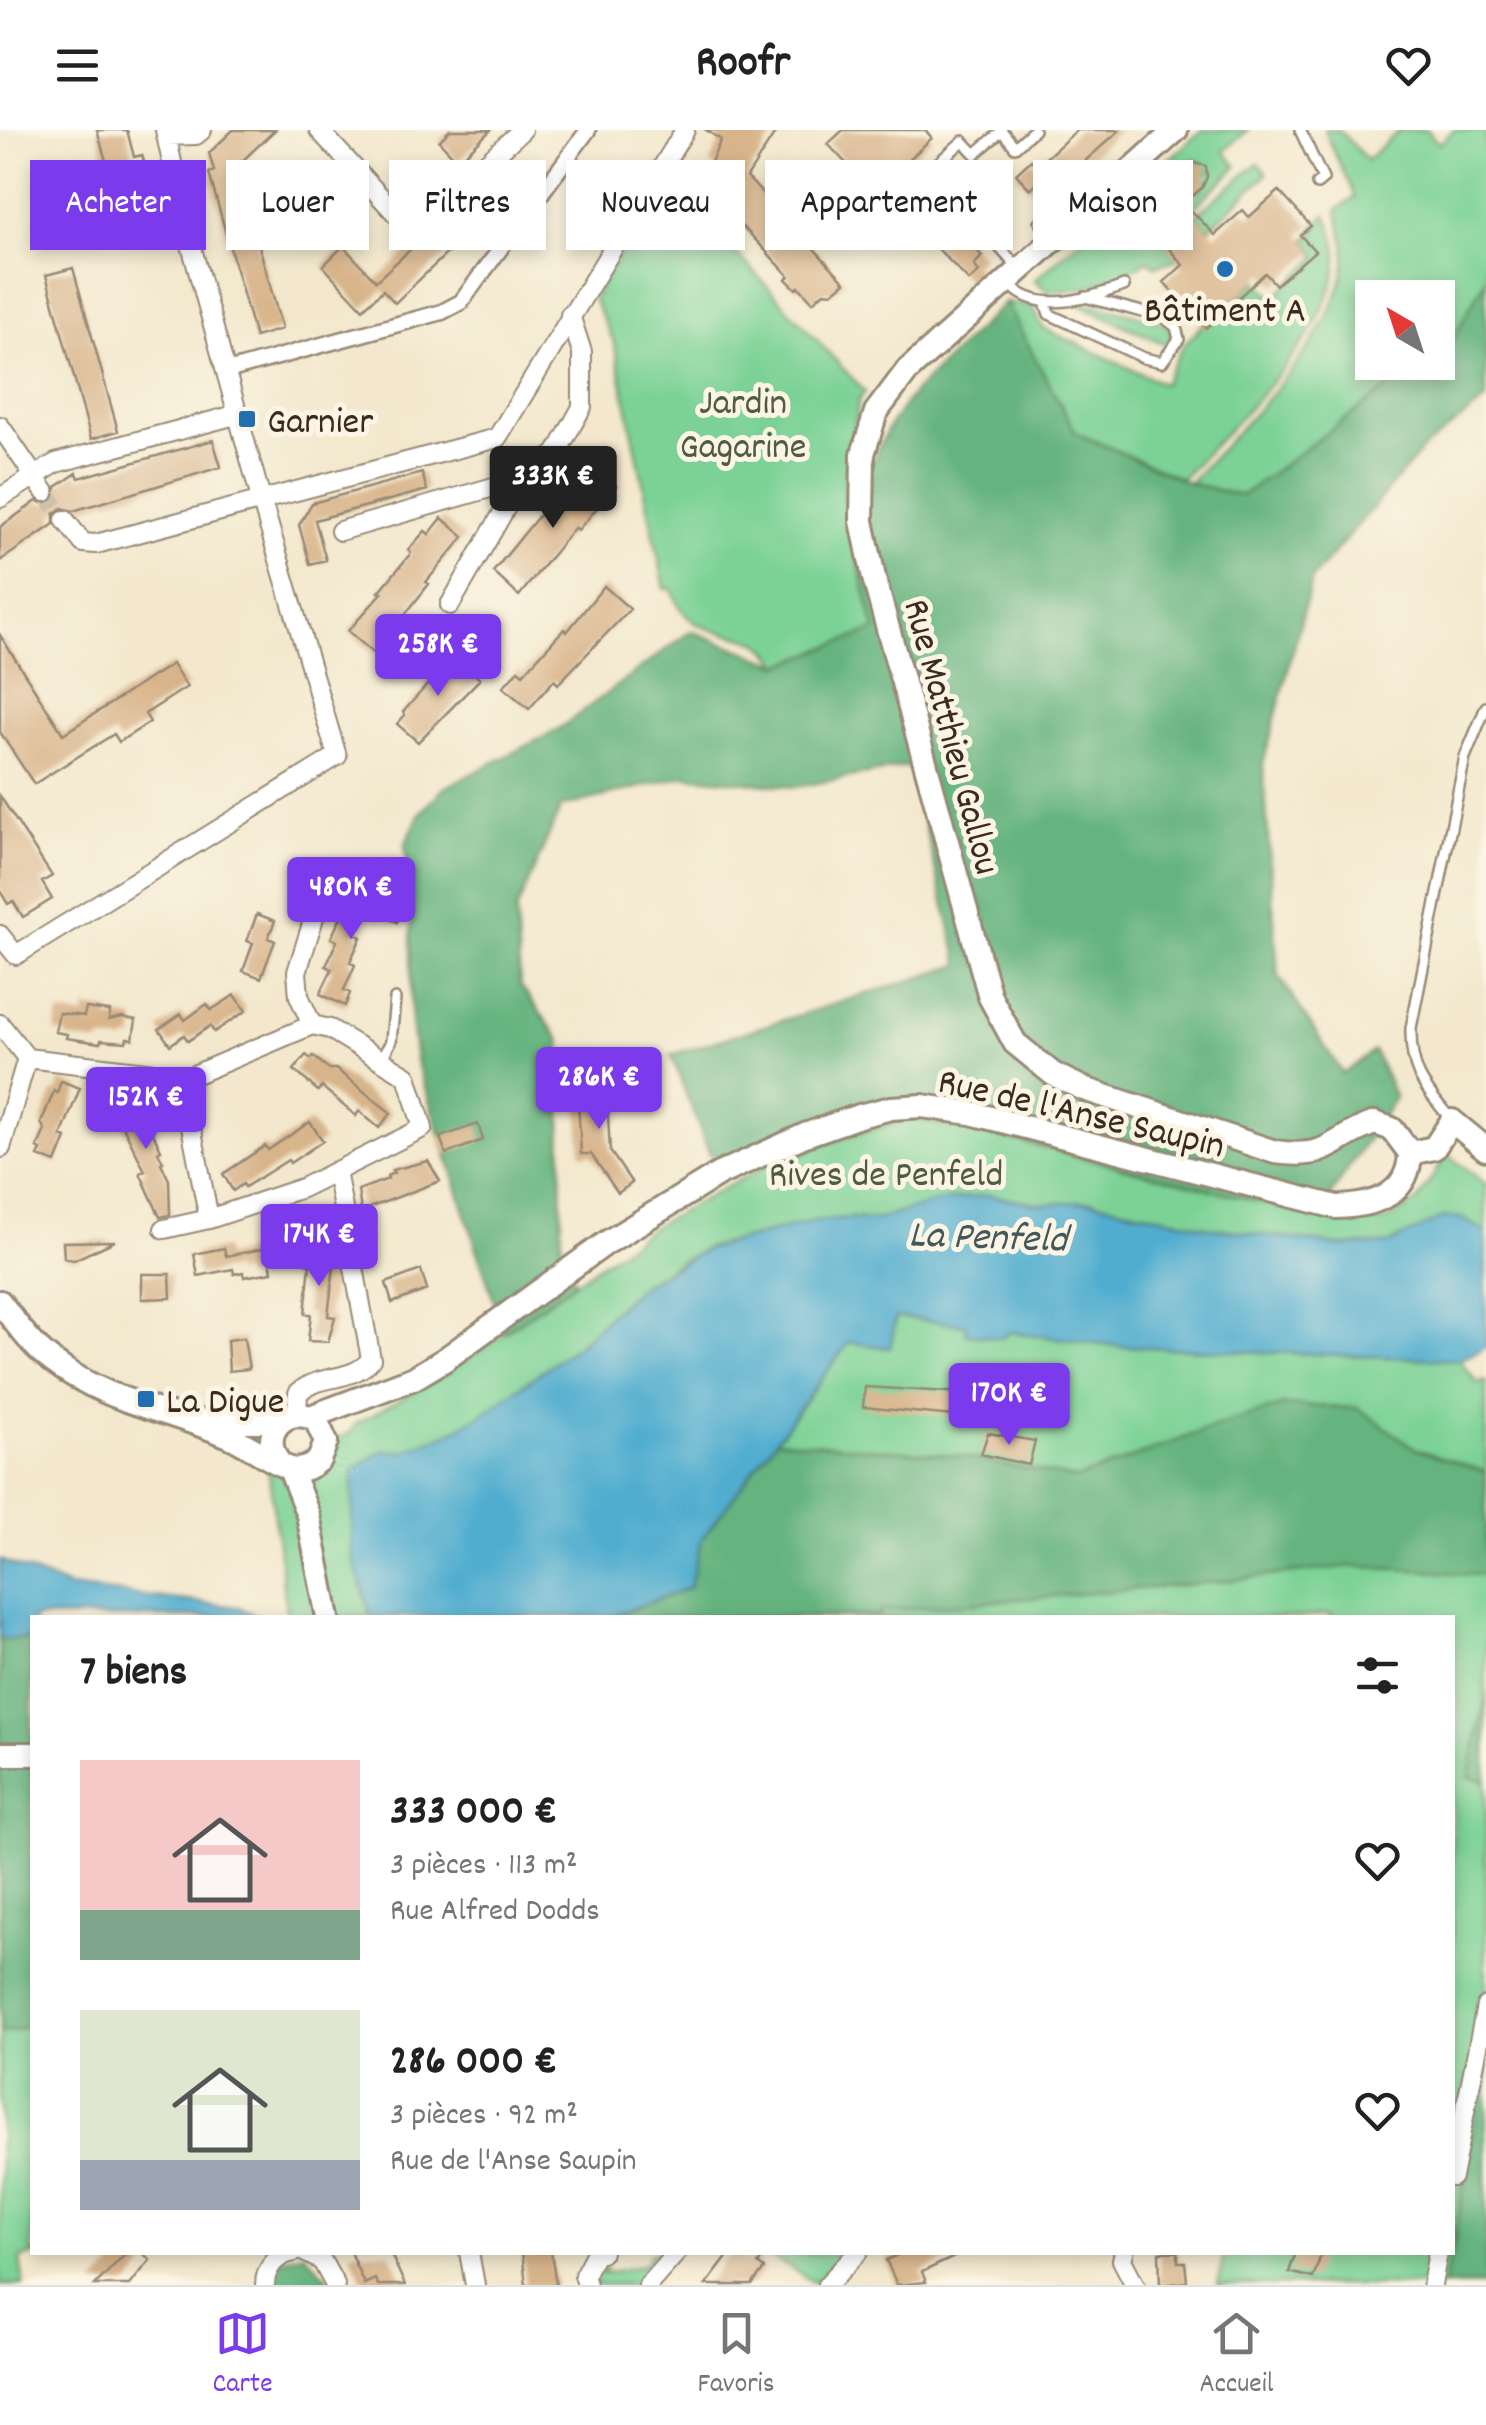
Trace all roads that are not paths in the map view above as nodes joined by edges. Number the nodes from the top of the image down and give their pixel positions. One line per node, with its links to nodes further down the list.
1 (202, 130): 10 (street)
2 (319, 130): 3 (street)
3 (522, 130)
4 (588, 130): 17 (street)
5 (685, 130): 16 (street)
6 (1001, 130): 7 (lane); 12 (lane)
7 (1034, 130)
8 (1176, 130): 12 (street, Rue Matthieu Gallou)
9 (1300, 130): 11 (lane)
10 (166, 133): 17 (street)
11 (1317, 184)
12 (1013, 275): 15 (lane); 39 (street, Rue Matthieu Gallou)
13 (1124, 286): 14 (lane)
14 (1085, 297): 15 (lane); 15 (lane)
15 (1045, 302)
16 (570, 316): 20 (street); 23 (street)
17 (227, 370): 18 (street)
18 (239, 414): 21 (street); 23 (street)
19 (0, 426): 21 (street)
20 (518, 480): 25 (street); 26 (street)
21 (40, 484): 22 (street)
22 (0, 498)
23 (261, 500): 24 (street); 29 (street)
24 (65, 520)
25 (340, 531)
26 (450, 606)
27 (1486, 707): 36 (lane)
28 (322, 892): 32 (street)
29 (0, 935)
30 (395, 999): 34 (lane)
31 (0, 1024): 33 (street)
32 (312, 1025): 34 (street); 35 (street)
33 (27, 1058): 35 (street); 37 (street)
34 (381, 1061): 40 (street)
35 (182, 1080): 41 (street)
36 (1452, 1121): 38 (street); 39 (street)
37 (1, 1148)
38 (1486, 1149)
39 (1410, 1153): 44 (street, Rue de l'Anse Saupin)
40 (336, 1171): 41 (street); 45 (street)
41 (209, 1219): 42 (street)
42 (164, 1229)
43 (0, 1302): 46 (street, Rue de l'Anse Saupin)
44 (363, 1398): 45 (street, Rue de l'Anse Saupin); 47 (street, Rue de l'Anse Saupin)
45 (296, 1417): 46 (street, Rue de l'Anse Saupin); 47 (street); 48 (street)
46 (193, 1421): 48 (street, Rue de l'Anse Saupin)
47 (322, 1451): 48 (street); 49 (street)
48 (284, 1465): 49 (street)
49 (315, 1544): 50 (street)
50 (327, 1615)
51 (0, 1754): 52 (street)
52 (30, 1754)
53 (1486, 2006): 54 (street)
54 (1455, 2162)
55 (288, 2255): 63 (street)
56 (310, 2255): 64 (street)
57 (469, 2255): 65 (street)
58 (594, 2255): 66 (street)
59 (674, 2255): 67 (street)
60 (855, 2255): 68 (street)
61 (1123, 2255): 69 (street)
62 (1437, 2255): 70 (street)
63 (265, 2285)
64 (335, 2285)
65 (474, 2285)
66 (587, 2285)
67 (648, 2285)
68 (827, 2285)
69 (1135, 2285)
70 (1432, 2285)

